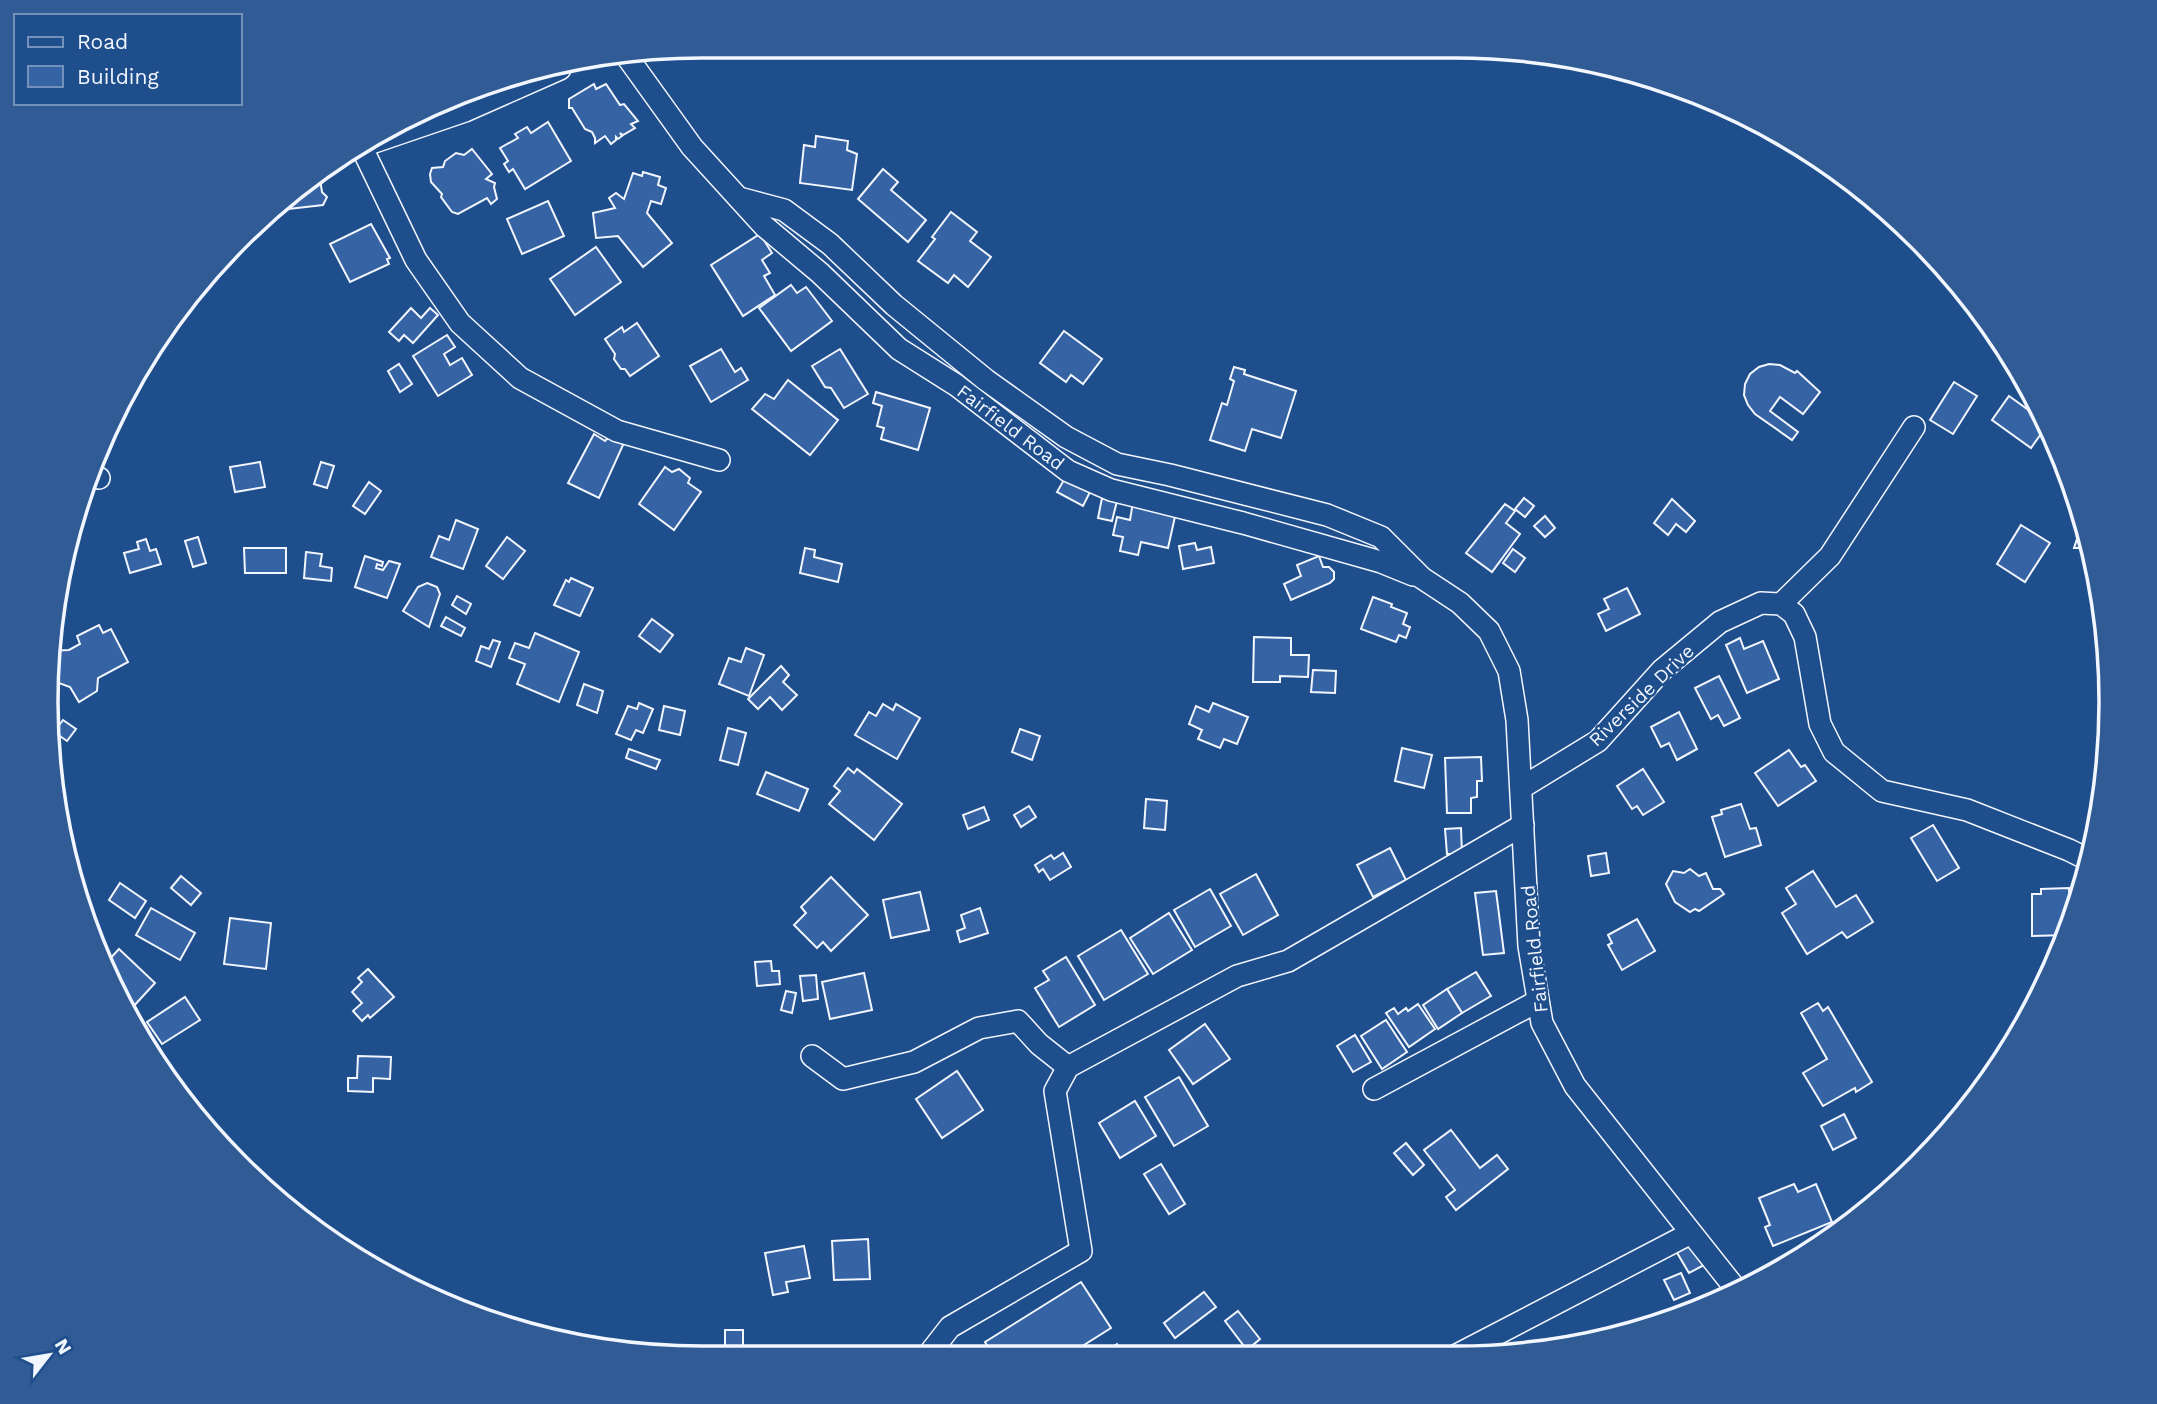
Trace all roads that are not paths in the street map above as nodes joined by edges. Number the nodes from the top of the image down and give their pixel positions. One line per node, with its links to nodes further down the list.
1 (631, 62): 5 (street, Fairfield Road)
2 (535, 80): 3 (street)
3 (399, 134)
4 (359, 157): 7 (street)
5 (738, 198): 8 (street, Fairfield Road); 8 (street, Fairfield Road)
6 (1914, 427): 9 (street)
7 (719, 460)
8 (1422, 578): 10 (street, Fairfield Road)
9 (1781, 604): 10 (street, Riverside Drive); 12 (street)
10 (1521, 788): 11 (street, Fairfield Road)
11 (1523, 825): 13 (street, Fairfield Road); 15 (street)
12 (2080, 856)
13 (1538, 1001): 16 (street); 17 (street, Fairfield Road)
14 (812, 1056): 15 (street)
15 (1068, 1067): 19 (street)
16 (1374, 1088)
17 (1691, 1233): 18 (street, Fairfield Road); 20 (street)
18 (1732, 1284)
19 (935, 1346)
20 (1475, 1346)

